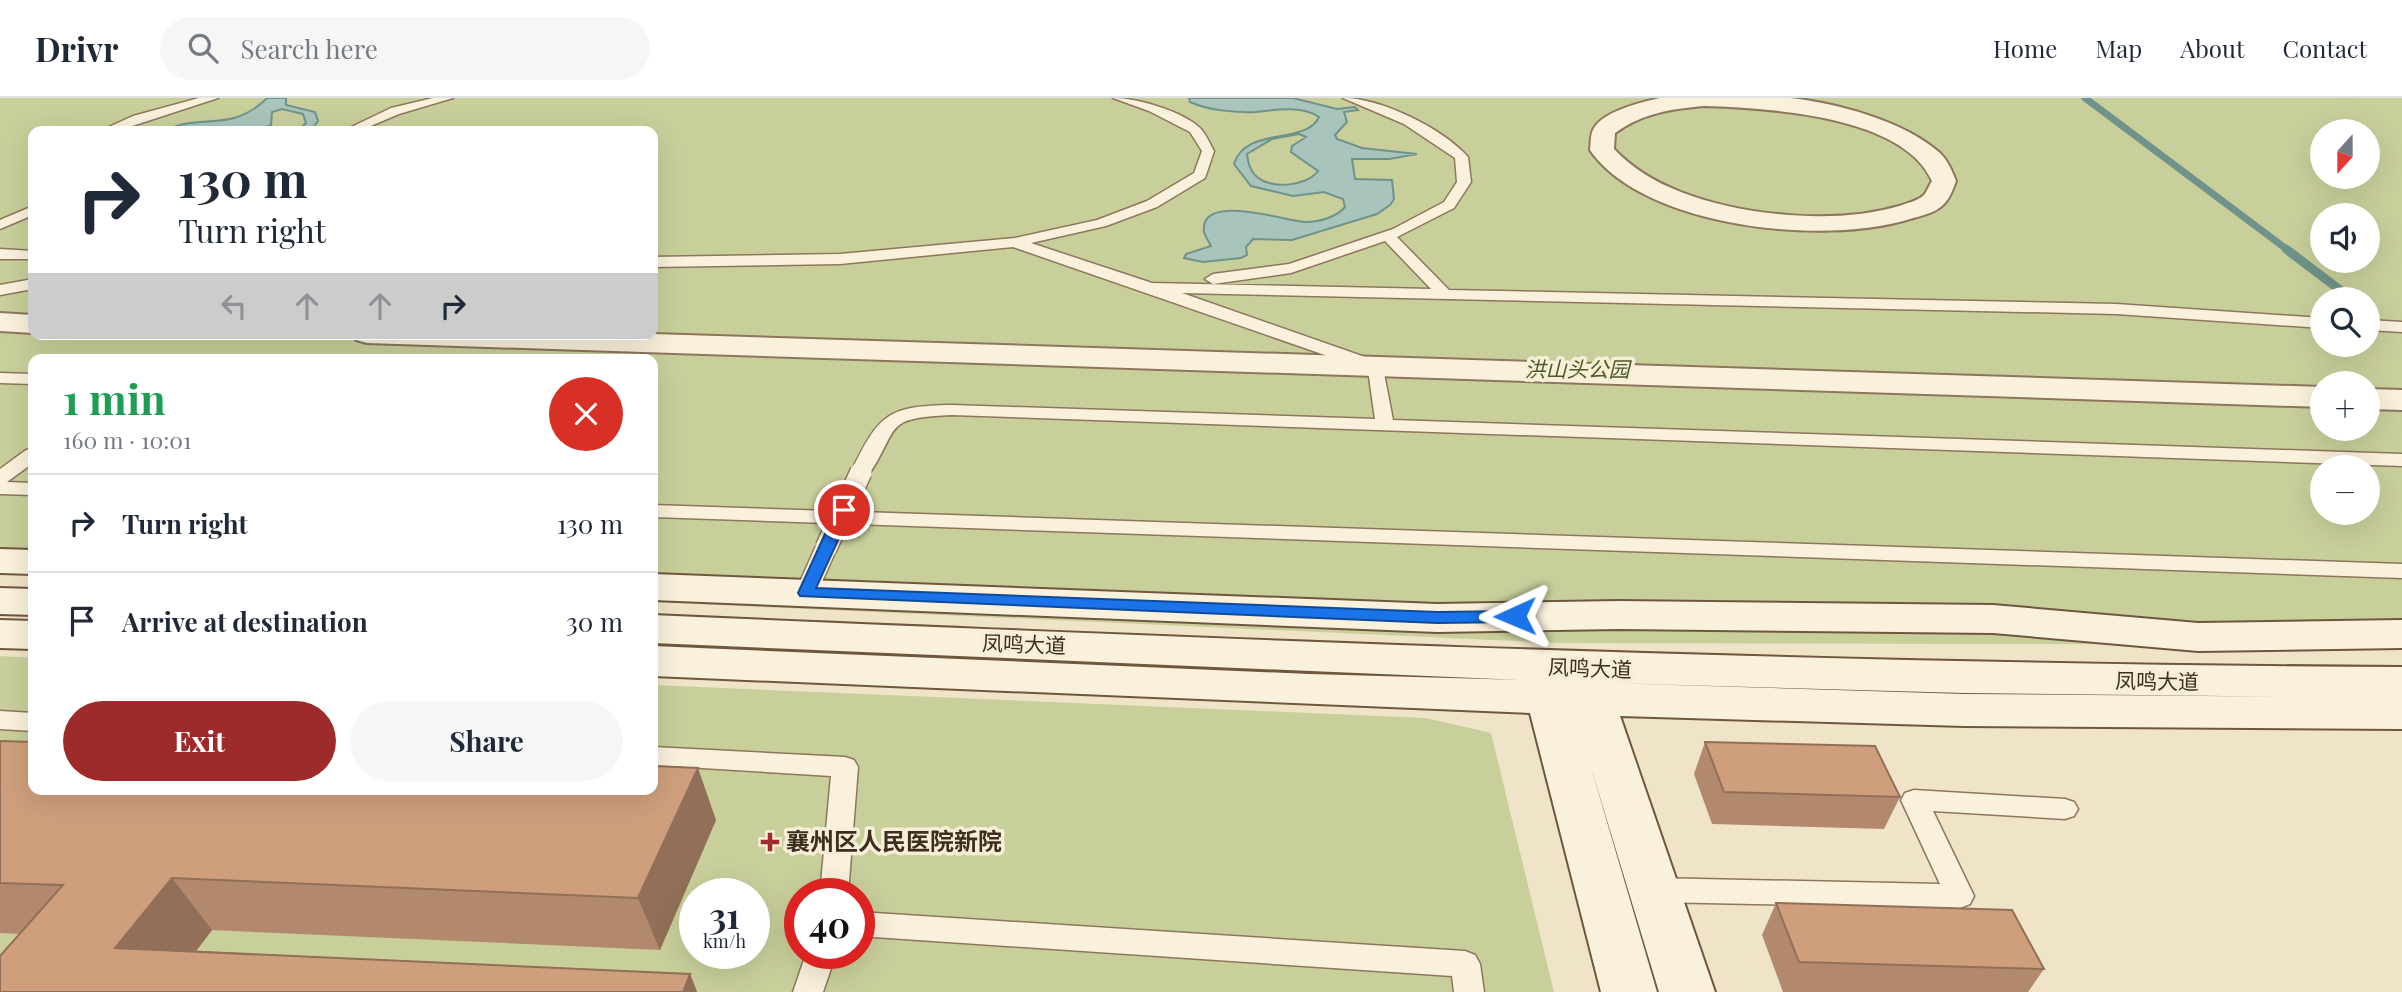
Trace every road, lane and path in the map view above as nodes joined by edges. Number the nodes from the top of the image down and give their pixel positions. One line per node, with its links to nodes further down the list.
1 (212, 98): 6 (lane)
2 (447, 98): 7 (lane)
3 (1119, 98): 11 (lane)
4 (1349, 98): 10 (lane)
5 (1810, 108): 5 (street)
6 (119, 126)
7 (360, 126)
8 (28, 212): 9 (lane)
9 (0, 225)
10 (1388, 236): 16 (lane); 18 (lane)
11 (1016, 243): 14 (lane); 16 (lane)
12 (0, 254): 13 (lane)
13 (28, 255)
14 (658, 262)
15 (28, 285): 17 (lane)
16 (1151, 288): 18 (lane); 25 (lane)
17 (0, 290)
18 (1444, 294): 19 (lane)
19 (2310, 322)
20 (0, 323): 21 (street)
21 (28, 324)
22 (2380, 326): 23 (lane)
23 (2402, 327)
24 (550, 340): 25 (street)
25 (1376, 367): 28 (street); 31 (lane)
26 (0, 378): 27 (lane)
27 (28, 379)
28 (2310, 397)
29 (2380, 399): 30 (street)
30 (2402, 400)
31 (1385, 425): 33 (lane); 42 (lane, bridge)
32 (28, 458): 34 (lane)
33 (2402, 460)
34 (0, 478)
35 (0, 488): 36 (lane)
36 (28, 489)
37 (658, 510): 40 (lane)
38 (0, 561): 39 (street)
39 (28, 562)
40 (2402, 571)
41 (658, 587): 42 (street)
42 (806, 593): 47 (street)
43 (0, 601): 44 (street)
44 (28, 602)
45 (658, 629): 51 (street, 凤鸣大道)
46 (0, 634): 48 (street)
47 (2402, 634)
48 (28, 635)
49 (658, 661): 51 (street, 凤鸣大道)
50 (2402, 682): 51 (street, 凤鸣大道)
51 (1566, 684): 52 (street, 凤鸣大道); 58 (street); 63 (street)
52 (2402, 713)
53 (0, 720): 54 (lane)
54 (28, 722)
55 (658, 756): 57 (lane)
56 (2065, 809): 58 (lane)
57 (835, 878)
58 (1654, 890): 64 (street)
59 (875, 925): 62 (lane)
60 (816, 969): 61 (lane)
61 (808, 992)
62 (1469, 992)
63 (1629, 992)
64 (1687, 992)

